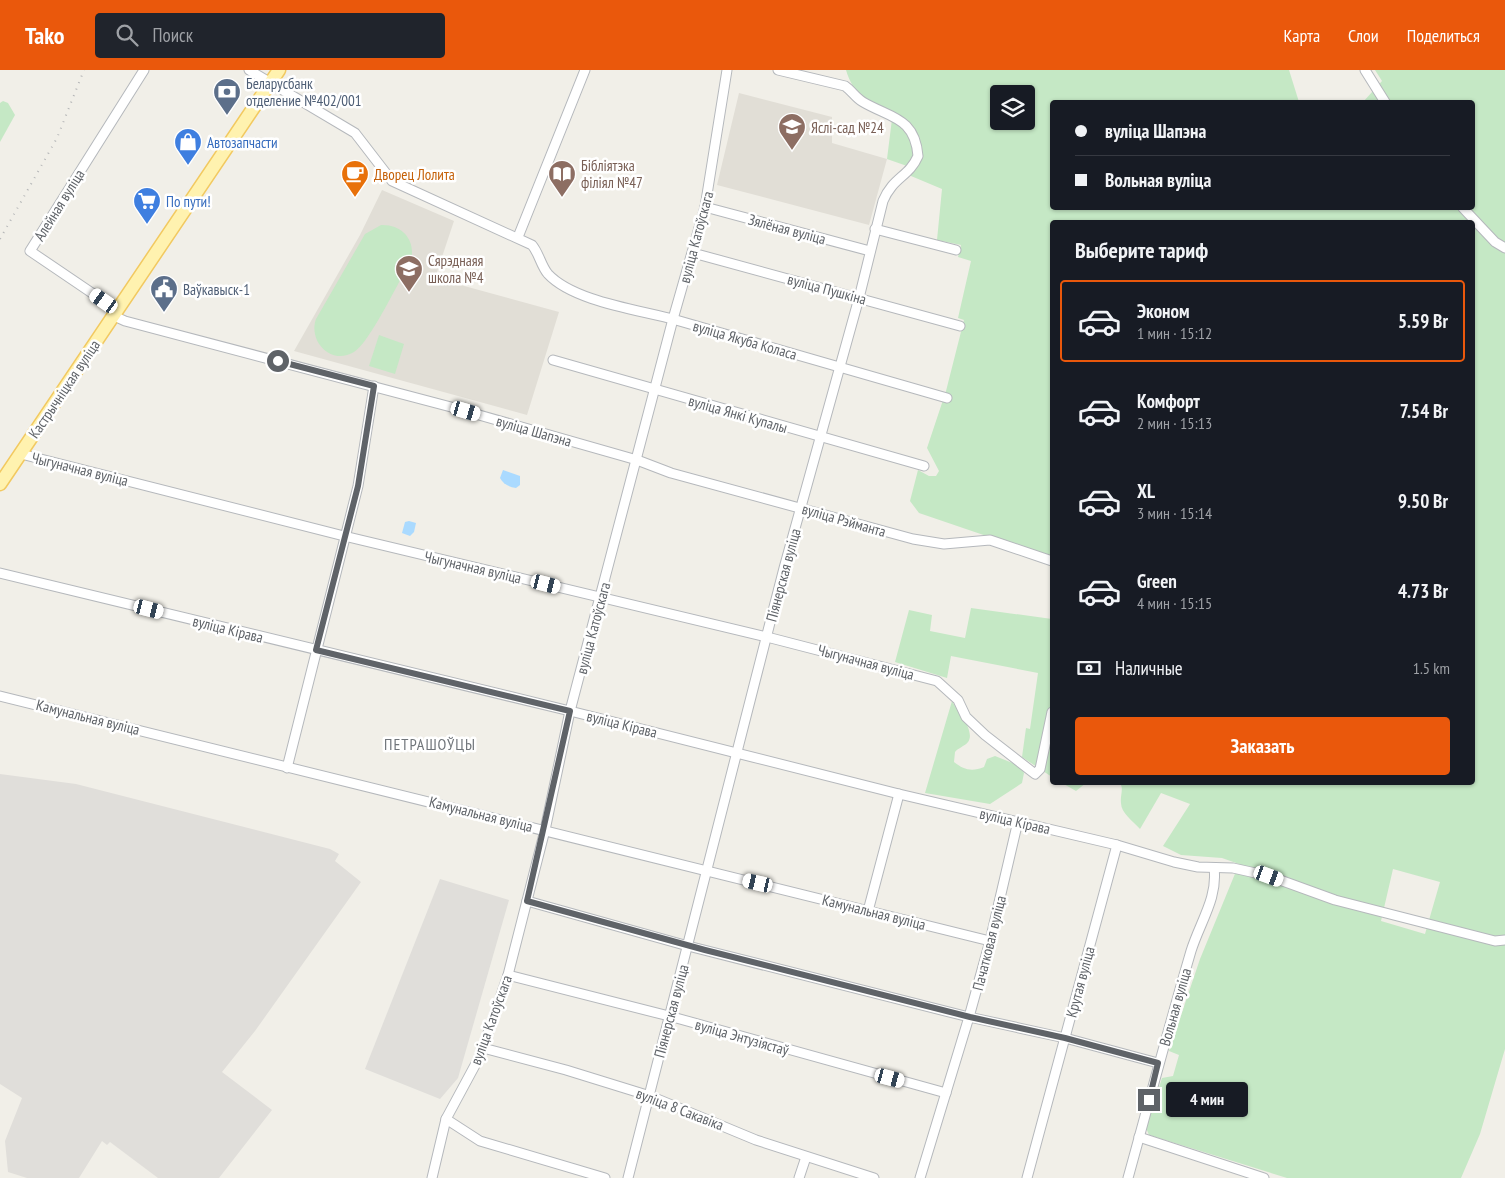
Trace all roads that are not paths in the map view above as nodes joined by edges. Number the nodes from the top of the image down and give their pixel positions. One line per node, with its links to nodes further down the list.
1 (144, 70): 21 (street, Алейная вуліца)
2 (249, 70): 8 (street)
3 (279, 70): 8 (main road, Кастрычніцкая вуліца)
4 (585, 70): 15 (street)
5 (727, 70): 10 (street, вуліца Катоўскага)
6 (778, 70): 14 (street, Піянерская вуліца)
7 (1365, 70): 9 (street)
8 (270, 83): 15 (street); 21 (main road, Кастрычніцкая вуліца)
9 (1384, 100)
10 (705, 207): 18 (street, Зялёная вуліца); 19 (street, вуліца Катоўскага)
11 (1465, 210): 12 (street)
12 (1474, 220)
13 (1475, 221): 16 (street)
14 (875, 229): 17 (street); 18 (street, Піянерская вуліца)
15 (518, 237): 22 (street, вуліца Якуба Коласа)
16 (1505, 248)
17 (956, 250)
18 (870, 251): 20 (street, Піянерская вуліца)
19 (693, 253): 20 (street, вуліца Пушкіна); 22 (street, вуліца Катоўскага)
20 (859, 298): 23 (street, вуліца Пушкіна); 25 (street, Піянерская вуліца)
21 (116, 313): 26 (street, вуліца Шапэна); 30 (main road, Кастрычніцкая вуліца)
22 (673, 319): 25 (street, вуліца Якуба Коласа); 27 (street, вуліца Катоўскага)
23 (960, 326)
24 (553, 360): 27 (street, вуліца Янкі Купалы)
25 (838, 367): 28 (street, вуліца Якуба Коласа); 29 (street, Піянерская вуліца)
26 (374, 386): 31 (street, вуліца Шапэна); 35 (street)
27 (655, 390): 29 (street, вуліца Янкі Купалы); 31 (street, вуліца Катоўскага)
28 (947, 398)
29 (819, 437): 32 (street, вуліца Янкі Купалы); 34 (street, Піянерская вуліца)
30 (21, 454): 33 (main road, Кастрычніцкая вуліца); 35 (street, Чыгуначная вуліца)
31 (637, 460): 34 (street, вуліца Рэйманта); 38 (street, вуліца Катоўскага)
32 (924, 466)
33 (0, 484)
34 (800, 508): 36 (street, вуліца Рэйманта); 39 (street, Піянерская вуліца)
35 (344, 536): 38 (street, Чыгуначная вуліца); 40 (street)
36 (1050, 560)
37 (0, 573): 40 (street, вуліца Кірава)
38 (601, 597): 39 (street, Чыгуначная вуліца); 42 (street, вуліца Катоўскага)
39 (767, 637): 43 (street, Чыгуначная вуліца); 44 (street, Піянерская вуліца)
40 (316, 650): 42 (street, вуліца Кірава); 45 (street)
41 (0, 696): 45 (street, Камунальная вуліца)
42 (570, 711): 44 (street, вуліца Кірава); 48 (street, вуліца Катоўскага)
43 (1050, 722)
44 (736, 753): 46 (street, вуліца Кірава); 51 (street, Піянерская вуліца)
45 (287, 768): 48 (street, Камунальная вуліца)
46 (899, 794): 47 (street, вуліца Кірава); 53 (street)
47 (1018, 821): 49 (street, вуліца Кірава); 55 (street, Пачатковая вуліца)
48 (545, 830): 51 (street, Камунальная вуліца); 52 (street, вуліца Катоўскага)
49 (1118, 845): 50 (street, вуліца Кірава); 60 (street, Крутая вуліца)
50 (1214, 868): 54 (street, вуліца Кірава); 62 (street, Вольная вуліца)
51 (708, 872): 53 (street, Камунальная вуліца); 56 (street, Піянерская вуліца)
52 (527, 901): 56 (street); 57 (street, вуліца Катоўскага)
53 (868, 911): 55 (street, Камунальная вуліца)
54 (1505, 940)
55 (990, 941): 59 (street, Пачатковая вуліца)
56 (688, 946): 58 (street, Піянерская вуліца); 59 (street)
57 (508, 975): 58 (street, вуліца Энтузіястаў); 61 (street, вуліца Катоўскага)
58 (669, 1016): 63 (street, вуліца Энтузіястаў); 64 (street, Піянерская вуліца)
59 (970, 1017): 60 (street); 63 (street, Пачатковая вуліца)
60 (1065, 1038): 62 (street); 74 (street, Крутая вуліца)
61 (483, 1048): 64 (street, вуліца 8 Сакавіка); 65 (street, вуліца Катоўскага)
62 (1158, 1063): 66 (street, Вольная вуліца)
63 (946, 1093): 73 (street, Пачатковая вуліца)
64 (650, 1096): 67 (street, вуліца 8 Сакавіка); 70 (street, Піянерская вуліца)
65 (446, 1119): 68 (street, вуліца Катоўскага); 69 (street)
66 (1139, 1137): 75 (street, Вольная вуліца); 76 (street)
67 (806, 1157): 71 (street); 72 (street, вуліца 8 Сакавіка)
68 (432, 1178)
69 (605, 1178)
70 (628, 1178)
71 (799, 1178)
72 (874, 1178)
73 (920, 1178)
74 (1027, 1178)
75 (1128, 1178)
76 (1264, 1178)

